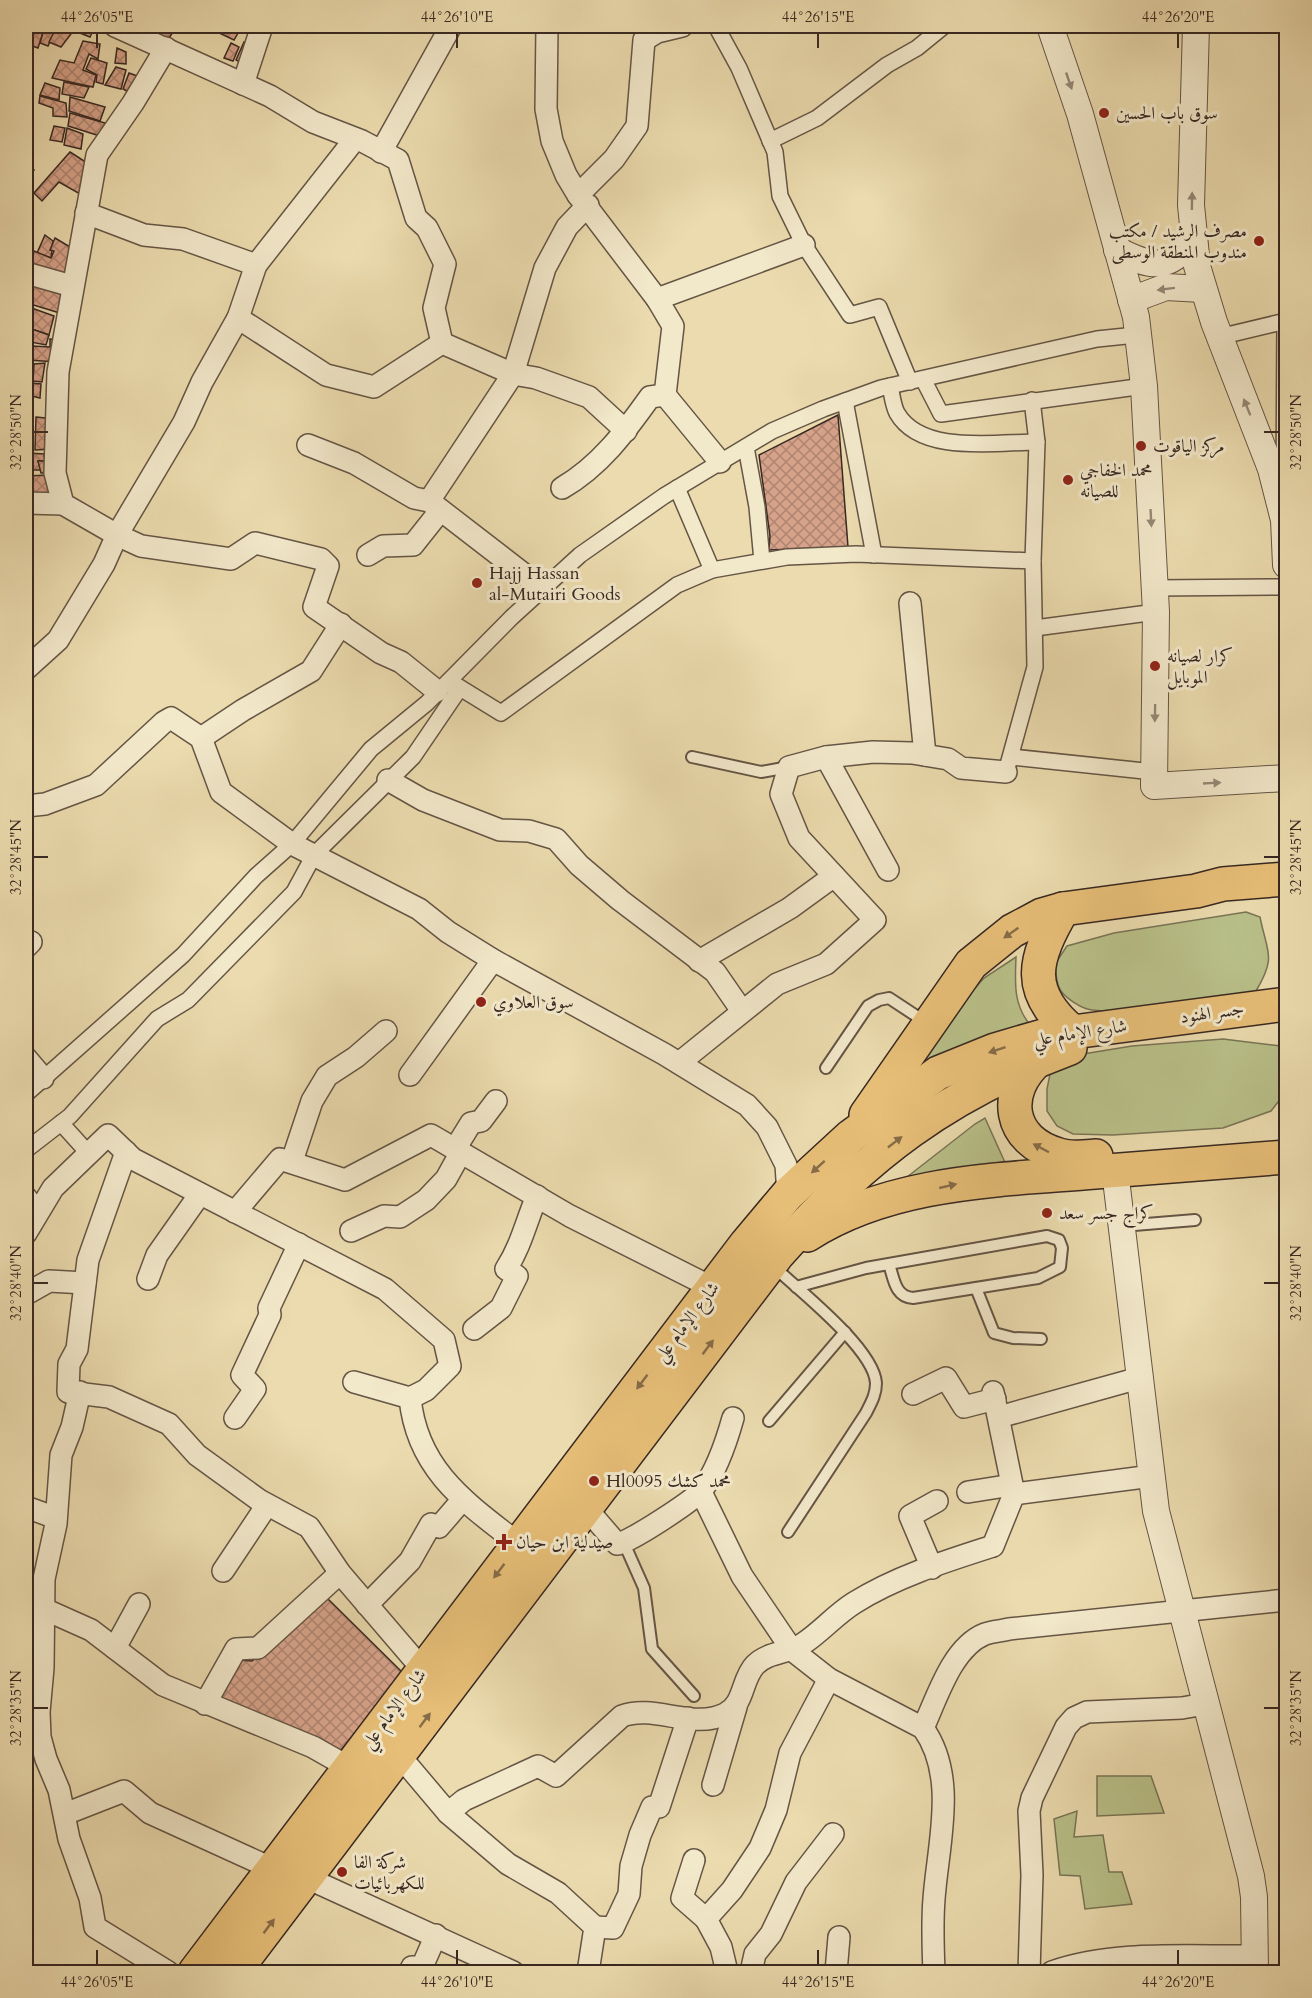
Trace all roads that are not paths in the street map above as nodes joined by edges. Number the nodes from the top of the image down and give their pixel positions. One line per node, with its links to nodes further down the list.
1 (115, 26): 10 (street)
2 (262, 26): 11 (street)
3 (451, 26): 14 (street)
4 (682, 26): 15 (street)
5 (717, 26): 13 (street)
6 (944, 26): 13 (street)
7 (1050, 26): 19 (street, one-way to 19)
8 (1196, 26): 17 (street, one-way to 8)
9 (542, 28): 15 (street)
10 (166, 48): 11 (street); 16 (street)
11 (243, 84): 12 (street)
12 (355, 139): 14 (street); 20 (street)
13 (770, 141): 18 (street)
14 (381, 152): 30 (street)
15 (583, 200): 24 (street); 31 (street)
16 (86, 213): 20 (street); 22 (street)
17 (1193, 238): 19 (street); 23 (street)
18 (804, 245): 24 (street); 32 (street)
19 (1118, 250): 25 (street)
20 (256, 265): 26 (street)
21 (26, 273): 22 (street)
22 (72, 286): 46 (street)
23 (1202, 289): 25 (street, one-way to 25); 29 (street)
24 (657, 298): 35 (street)
25 (1131, 300): 28 (street)
26 (238, 318): 30 (street); 49 (street)
27 (1286, 321): 29 (street); 48 (street)
28 (1136, 335): 32 (street); 34 (street)
29 (1219, 337): 48 (street, one-way to 29)
30 (442, 343): 31 (street)
31 (513, 374): 38 (street); 47 (street)
32 (916, 381): 33 (street); 36 (street)
33 (890, 386): 37 (street); 39 (street)
34 (1144, 386): 36 (street); 58 (street, one-way to 58)
35 (665, 395): 38 (street); 42 (street)
36 (1032, 400): 39 (street)
37 (845, 401): 41 (street); 51 (street)
38 (626, 431): 43 (street)
39 (1037, 442): 53 (street)
40 (308, 445): 47 (street)
41 (746, 447): 42 (street); 52 (street)
42 (720, 462): 44 (street)
43 (562, 488)
44 (677, 489): 55 (street); 57 (street)
45 (26, 503): 46 (street)
46 (63, 504): 49 (street)
47 (435, 506): 50 (street); 57 (street)
48 (1284, 520): 54 (street)
49 (117, 535): 60 (street); 62 (street)
50 (368, 555)
51 (874, 555): 52 (street); 53 (street)
52 (762, 561): 55 (street)
53 (1033, 561): 61 (street)
54 (1287, 565)
55 (712, 570): 63 (street)
56 (1287, 587): 58 (street)
57 (543, 589): 63 (street)
58 (1155, 600): 61 (street); 70 (street, one-way to 70)
59 (910, 603): 65 (street)
60 (341, 624): 63 (street); 64 (street)
61 (1035, 628): 68 (street)
62 (26, 669)
63 (449, 687): 72 (street); 74 (street)
64 (201, 738): 73 (street); 74 (street)
65 (925, 755): 67 (street); 68 (street)
66 (692, 756): 69 (lane)
67 (826, 757): 69 (street); 76 (street)
68 (1009, 765): 70 (street)
69 (789, 767): 77 (street)
70 (1154, 772): 71 (street, one-way to 71)
71 (1287, 778)
72 (388, 780): 75 (street); 83 (street)
73 (26, 806)
74 (292, 844): 75 (street); 95 (street)
75 (314, 855): 82 (street); 98 (street)
76 (888, 870)
77 (834, 876): 83 (street); 85 (street)
78 (1287, 879): 79 (main road)
79 (1196, 891): 80 (main road); 81 (main road)
80 (1287, 893)
81 (1064, 909): 86 (main road, one-way to 86); 89 (main road)
82 (493, 960): 92 (street); 94 (street)
83 (699, 960): 85 (street)
84 (1287, 1004): 87 (main road, جسر الهنود)
85 (742, 1011): 92 (street)
86 (928, 1023): 93 (lane); 99 (main road)
87 (1137, 1024): 89 (main road, شارع الإمام علي); 91 (main road, شارع الإمام علي)
88 (386, 1031): 106 (street)
89 (1074, 1033): 99 (main road, شارع الإمام علي, one-way to 99)
90 (26, 1058): 95 (street)
91 (1039, 1059): 100 (main road, one-way to 91); 119 (main road, شارع الإمام علي, one-way to 91)
92 (680, 1063): 110 (street)
93 (826, 1068)
94 (410, 1075)
95 (43, 1078): 96 (street)
96 (26, 1094)
97 (496, 1101): 102 (street)
98 (61, 1123): 101 (street); 104 (street)
99 (851, 1136): 110 (main road, شارع الإمام علي, one-way to 110)
100 (1287, 1143)
101 (26, 1150)
102 (458, 1151): 106 (street); 111 (street); 116 (street)
103 (126, 1152): 104 (street); 109 (street); 122 (street)
104 (89, 1154): 112 (street)
105 (1287, 1156): 107 (main road)
106 (292, 1161): 113 (street)
107 (1115, 1171): 115 (street); 119 (main road, one-way to 107)
108 (26, 1193): 112 (street)
109 (200, 1194): 113 (street); 121 (street)
110 (788, 1194): 119 (main road, شارع الإمام علي)
111 (537, 1196): 124 (street); 127 (street)
112 (40, 1210): 117 (street)
113 (235, 1212): 118 (street)
114 (1195, 1220): 115 (lane)
115 (1121, 1226): 130 (street)
116 (351, 1231)
117 (26, 1233)
118 (299, 1244): 134 (street); 136 (street)
119 (765, 1254): 123 (lane); 124 (main road, شارع الإمام علي); 147 (main road, شارع الإمام علي, one-way to 119)
120 (889, 1264): 123 (lane); 125 (lane); 125 (lane)
121 (148, 1279)
122 (85, 1283): 126 (street); 132 (street)
123 (796, 1287): 128 (lane)
124 (713, 1288): 151 (main road, شارع الإمام علي, one-way to 151)
125 (976, 1288): 129 (lane)
126 (26, 1294)
127 (474, 1329)
128 (845, 1332): 138 (lane); 149 (lane)
129 (1041, 1339)
130 (1139, 1378): 135 (street); 139 (street)
131 (354, 1382): 134 (street)
132 (80, 1392): 145 (street); 148 (street)
133 (913, 1394): 135 (street)
134 (410, 1398): 143 (street)
135 (996, 1403): 140 (street)
136 (235, 1418)
137 (733, 1418): 141 (street)
138 (769, 1421)
139 (1152, 1476): 140 (street); 159 (street)
140 (1013, 1490): 142 (street); 152 (street)
141 (701, 1492): 150 (street); 161 (street)
142 (968, 1492)
143 (463, 1499): 151 (street); 157 (street)
144 (937, 1501): 152 (street)
145 (267, 1505): 153 (street); 154 (street)
146 (26, 1507): 148 (street)
147 (586, 1508): 150 (street); 171 (main road, شارع الإمام علي, one-way to 147)
148 (56, 1518): 158 (street)
149 (788, 1532)
150 (624, 1543): 165 (lane)
151 (519, 1544): 162 (main road, شارع الإمام علي, one-way to 162)
152 (932, 1568): 161 (street)
153 (223, 1571)
154 (340, 1573): 157 (street); 166 (street)
155 (1287, 1600): 159 (street)
156 (139, 1604): 160 (street)
157 (367, 1605): 162 (street)
158 (44, 1609): 160 (street); 164 (street)
159 (1181, 1612): 167 (street); 170 (street)
160 (115, 1648): 166 (street)
161 (792, 1650): 163 (street); 168 (street)
162 (424, 1671): 172 (main road, شارع الإمام علي)
163 (829, 1679): 170 (street); 180 (street)
164 (33, 1691): 175 (street)
165 (694, 1696)
166 (205, 1704): 172 (street)
167 (1205, 1704): 184 (street); 195 (street)
168 (736, 1707): 169 (street); 173 (street)
169 (688, 1718): 174 (street); 181 (street)
170 (923, 1728): 194 (street)
171 (399, 1755): 174 (street); 179 (main road, شارع الإمام علي)
172 (350, 1768): 178 (main road, شارع الإمام علي)
173 (714, 1785)
174 (448, 1813): 181 (street)
175 (65, 1814): 178 (street); 186 (street)
176 (833, 1834): 192 (street)
177 (694, 1860): 180 (street)
178 (273, 1869): 187 (main road, شارع الإمام علي)
179 (305, 1877): 182 (street); 188 (main road, شارع الإمام علي, one-way to 179)
180 (706, 1919): 191 (street)
181 (595, 1927): 190 (street)
182 (436, 1935): 185 (street); 189 (street)
183 (839, 1937): 193 (street)
184 (1255, 1964): 196 (street)
185 (499, 1970)
186 (168, 1972)
187 (195, 1972)
188 (234, 1972)
189 (410, 1972)
190 (588, 1972)
191 (727, 1972)
192 (751, 1972)
193 (836, 1972)
194 (934, 1972)
195 (1029, 1972)
196 (1052, 1972)

